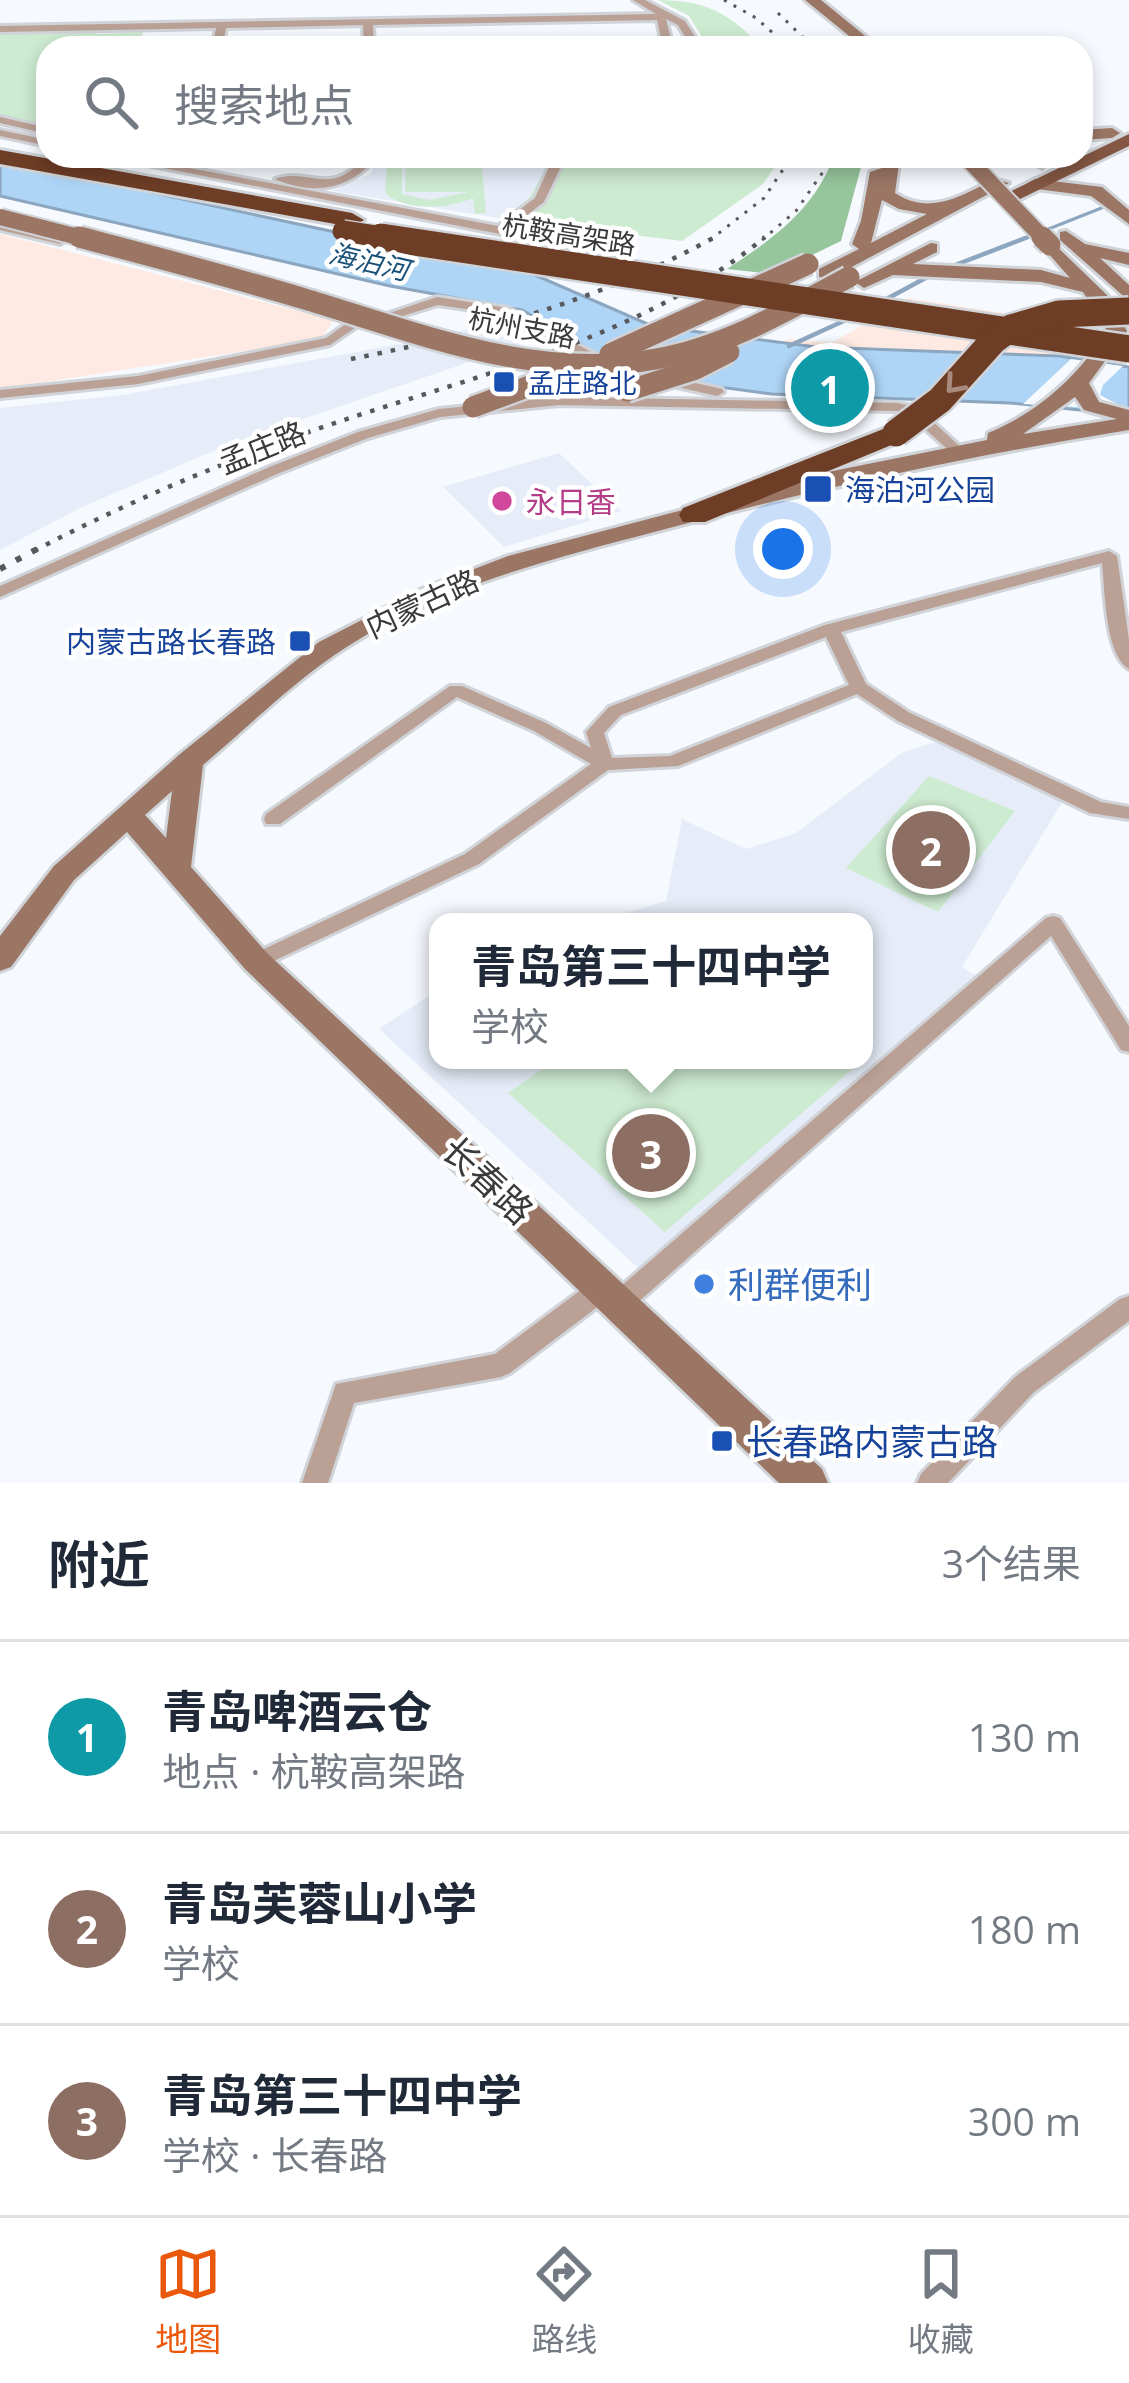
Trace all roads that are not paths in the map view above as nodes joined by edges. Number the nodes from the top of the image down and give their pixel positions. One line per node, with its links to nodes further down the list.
1 (638, 0): 4 (street)
2 (797, 0): 12 (main road)
3 (812, 0): 13 (main road)
4 (659, 14): 5 (street); 10 (street); 11 (street)
5 (368, 21): 6 (street); 9 (street)
6 (222, 23): 7 (street); 8 (street)
7 (0, 32)
8 (219, 36)
9 (369, 36)
10 (665, 36)
11 (690, 36)
12 (841, 36)
13 (858, 36)
14 (0, 120): 15 (street)
15 (36, 128)
16 (1123, 132): 17 (main road); 20 (main road)
17 (1093, 133)
18 (0, 134): 19 (street)
19 (36, 141)
20 (1093, 147)
21 (0, 160): 23 (highway, 杭鞍高架路, bridge)
22 (1093, 164): 39 (main road)
23 (36, 166)
24 (47, 168): 57 (highway, 杭鞍高架路, bridge)
25 (172, 168): 42 (street)
26 (233, 168): 27 (street)
27 (363, 168)
28 (555, 168): 42 (street)
29 (878, 168): 45 (main road)
30 (890, 168): 38 (main road)
31 (978, 168): 46 (main road, bridge)
32 (999, 168): 46 (main road)
33 (1034, 168): 37 (main road)
34 (1060, 168): 36 (main road)
35 (0, 177): 58 (highway, 杭鞍高架路, bridge)
36 (1035, 184): 37 (main road); 41 (main road)
37 (1006, 189): 38 (main road, 杭州支路); 47 (main road, 杭州支路)
38 (953, 206): 43 (main road, 杭州支路)
39 (1129, 208)
40 (0, 217): 49 (main road, 杭州支路, bridge); 52 (main road, 杭州支路, bridge); 56 (street)
41 (1129, 220)
42 (500, 230): 44 (street)
43 (891, 239): 45 (main road); 49 (main road, 杭州支路)
44 (566, 242)
45 (861, 244): 49 (main road)
46 (1062, 245): 48 (main road); 51 (main road); 53 (main road); 54 (main road)
47 (934, 247): 50 (main road); 51 (main road); 52 (main road, 杭州支路)
48 (1129, 259)
49 (817, 269): 64 (main road, bridge)
50 (889, 269): 51 (main road); 52 (main road)
51 (975, 270): 53 (main road)
52 (856, 280): 60 (main road, bridge)
53 (1089, 288): 59 (main road)
54 (1129, 295)
55 (1129, 311): 67 (highway, one-way to 67, bridge)
56 (357, 320): 61 (street); 63 (street)
57 (1129, 337)
58 (1129, 350)
59 (1078, 382): 65 (main road); 66 (main road)
60 (627, 391): 62 (street)
61 (0, 394)
62 (560, 401): 63 (street); 64 (street, 孟庄路)
63 (773, 403): 66 (street)
64 (472, 407): 68 (street, 孟庄路)
65 (1127, 422): 66 (main road)
66 (958, 451): 67 (main road, 内蒙古路)
67 (694, 515): 72 (main road, 内蒙古路)
68 (0, 592)
69 (831, 628): 70 (street); 71 (street); 73 (street)
70 (1129, 664)
71 (859, 687): 73 (street); 74 (street)
72 (190, 760): 75 (main road, 内蒙古路); 77 (main road)
73 (604, 764): 76 (street); 79 (street)
74 (1129, 813)
75 (129, 815): 77 (main road, 长春路); 78 (main road, 内蒙古路)
76 (273, 819)
77 (176, 869): 79 (main road, 长春路)
78 (0, 959)
79 (256, 961): 81 (main road, 长春路)
80 (1129, 1044): 81 (street)
81 (610, 1296): 83 (street); 84 (main road, 长春路)
82 (1129, 1307): 85 (street)
83 (315, 1483)
84 (808, 1483)
85 (930, 1483)

